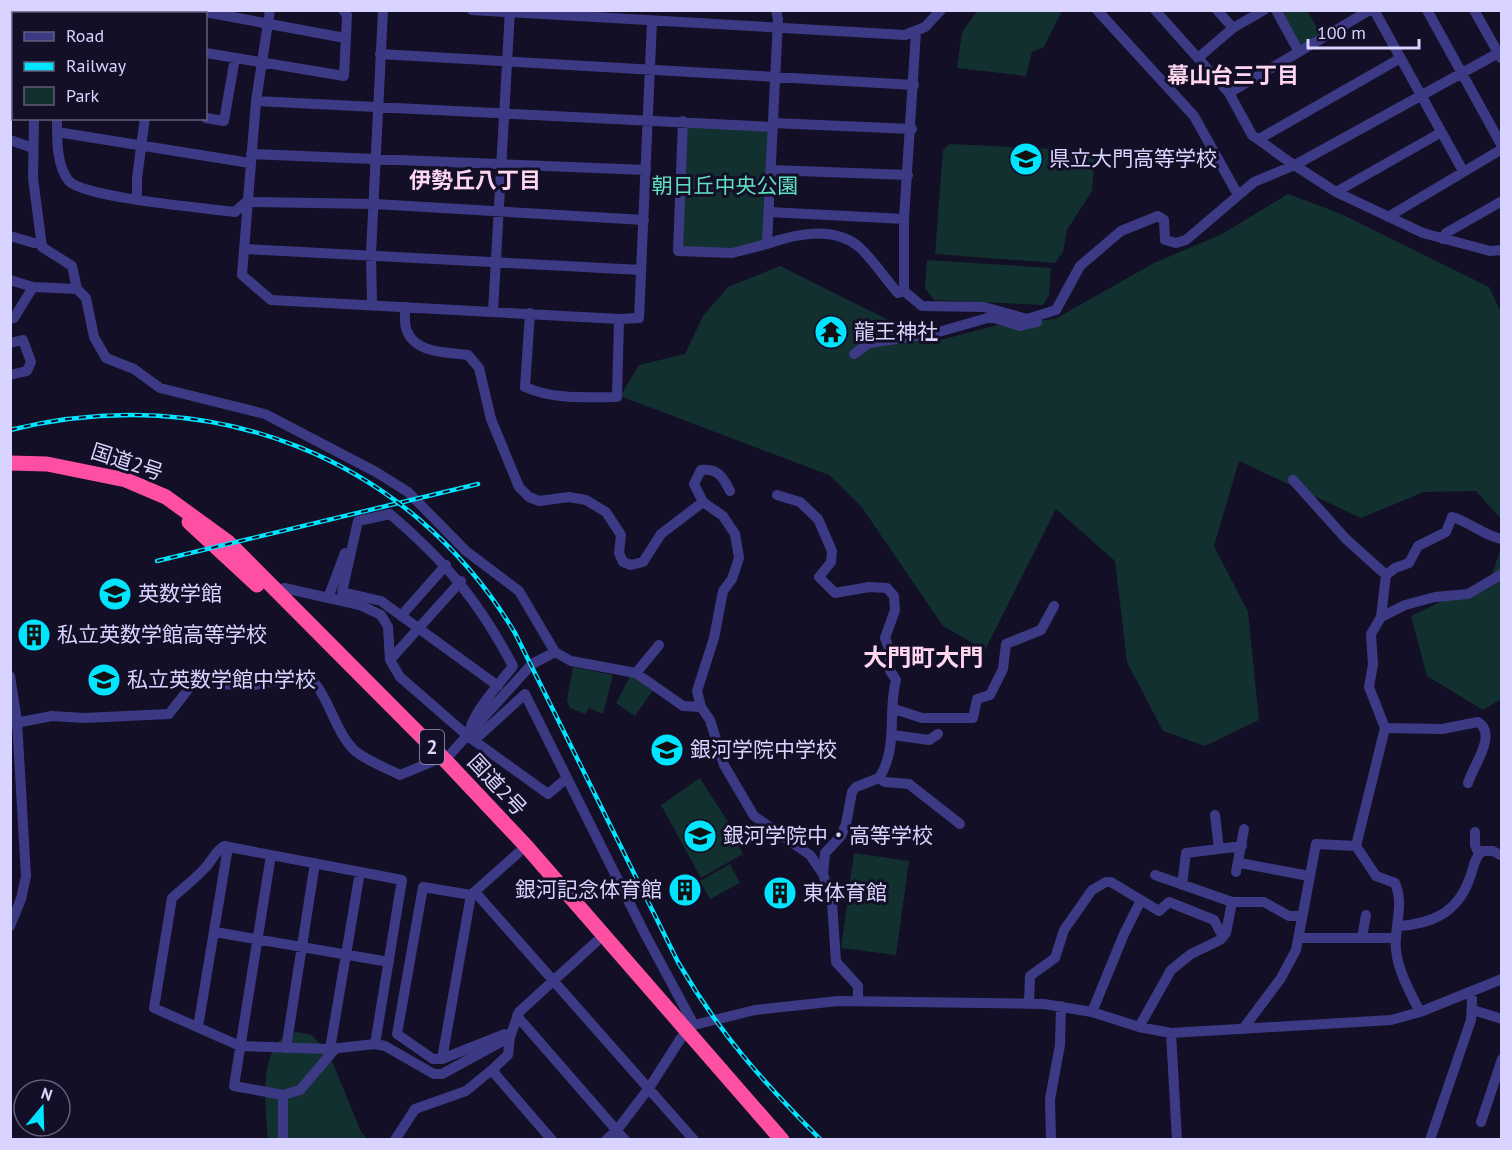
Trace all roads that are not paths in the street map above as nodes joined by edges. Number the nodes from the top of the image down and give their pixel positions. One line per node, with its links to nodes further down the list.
1 (270, 10): 19 (street)
2 (344, 10): 23 (street)
3 (384, 10): 26 (street)
4 (472, 10): 14 (street)
5 (776, 10): 20 (street)
6 (941, 10): 22 (street)
7 (1097, 10): 66 (street)
8 (1155, 10): 29 (street)
9 (1217, 10): 21 (street)
10 (1263, 10): 21 (street)
11 (1276, 10): 24 (street)
12 (1372, 10): 24 (street); 30 (street)
13 (1427, 10): 34 (street)
14 (510, 12): 17 (street); 32 (street)
15 (1479, 12): 27 (street)
16 (207, 13): 19 (street)
17 (622, 16): 18 (street)
18 (652, 21): 20 (street); 33 (street)
19 (268, 24): 23 (street); 31 (street)
20 (778, 28): 22 (street); 35 (street)
21 (1233, 28): 29 (street)
22 (916, 32): 36 (street)
23 (345, 38): 31 (street)
24 (1299, 52): 37 (street)
25 (207, 53): 28 (street)
26 (380, 54): 32 (street); 40 (street)
27 (1501, 54): 34 (street)
28 (235, 58): 31 (street); 42 (street)
29 (1198, 58): 37 (street)
30 (1399, 58): 38 (street); 52 (street)
31 (262, 61): 39 (street)
32 (506, 61): 33 (street); 41 (street)
33 (652, 70): 35 (street); 43 (street)
34 (1462, 73): 38 (street); 55 (street)
35 (774, 77): 36 (street); 48 (street)
36 (914, 85): 49 (street)
37 (1229, 93): 52 (street)
38 (1420, 95): 51 (street); 60 (street)
39 (256, 101): 40 (street); 57 (street)
40 (378, 106): 41 (street); 58 (street)
41 (505, 113): 43 (street); 59 (street)
42 (207, 118)
43 (649, 119): 47 (street); 61 (street)
44 (34, 120): 56 (street)
45 (57, 120): 50 (street)
46 (145, 120): 54 (street)
47 (683, 122): 48 (street); 79 (street)
48 (772, 125): 49 (street); 62 (street)
49 (912, 129): 64 (street)
50 (57, 132): 54 (street); 67 (street)
51 (1440, 133): 63 (street); 65 (street)
52 (1258, 139): 60 (street)
53 (10, 140): 56 (street)
54 (141, 146): 57 (street); 67 (street)
55 (1502, 147): 63 (street)
56 (33, 148): 78 (street)
57 (251, 159): 58 (street); 69 (street)
58 (377, 159): 59 (street); 70 (street)
59 (501, 162): 61 (street); 71 (street)
60 (1295, 165): 65 (street); 66 (street)
61 (646, 170): 75 (street)
62 (771, 170): 64 (street); 72 (street)
63 (1463, 171): 73 (street)
64 (908, 175): 74 (street)
65 (1336, 192): 73 (street)
66 (1238, 195): 91 (street)
67 (137, 199): 69 (street)
68 (1502, 201): 77 (street)
69 (246, 202): 70 (street); 80 (street)
70 (375, 204): 71 (street); 82 (street)
71 (500, 212): 75 (street); 83 (street)
72 (769, 212): 74 (street); 79 (street)
73 (1388, 217): 77 (street)
74 (904, 219): 88 (street)
75 (644, 220): 84 (street)
76 (10, 236): 78 (street)
77 (1443, 239): 81 (street)
78 (41, 242): 87 (street)
79 (767, 244): 88 (street)
80 (245, 249): 82 (street); 89 (street)
81 (1502, 250)
82 (371, 254): 83 (street); 89 (street)
83 (496, 264): 84 (street); 92 (street)
84 (641, 270): 95 (street)
85 (10, 280): 86 (street)
86 (33, 286): 87 (street); 94 (street)
87 (77, 289): 118 (street)
88 (904, 291): 91 (street)
89 (372, 304): 90 (street)
90 (405, 307): 92 (street); 104 (street)
91 (1050, 311): 97 (street)
92 (493, 312): 93 (street)
93 (530, 312): 95 (street); 95 (street)
94 (10, 319)
95 (619, 319)
96 (10, 343): 98 (street)
97 (854, 354)
98 (10, 375)
99 (10, 463): 111 (highway, 国道2号 / 2)
100 (10, 473): 130 (highway, 国道2号 / 2)
101 (1293, 480): 109 (street)
102 (730, 491): 104 (street)
103 (777, 495): 124 (street)
104 (703, 502): 123 (street)
105 (1502, 539): 109 (street)
106 (352, 550): 107 (street); 112 (street); 114 (street)
107 (446, 565): 110 (street); 114 (street)
108 (1502, 574): 115 (street)
109 (1386, 575): 115 (street)
110 (460, 581): 116 (street); 122 (street)
111 (276, 592): 112 (street); 130 (highway, 国道2号 / 2)
112 (328, 598): 119 (street)
113 (1054, 606): 124 (street)
114 (401, 616): 116 (street)
115 (1381, 617): 126 (street)
116 (419, 628): 119 (street); 122 (street)
117 (660, 645): 120 (street)
118 (555, 652): 120 (street); 129 (street)
119 (390, 660): 129 (street)
120 (636, 673): 123 (street)
121 (11, 677): 125 (street)
122 (498, 686): 129 (street)
123 (701, 706): 148 (street)
124 (894, 709): 128 (street)
125 (14, 723): 130 (street); 158 (street)
126 (1385, 728): 133 (street); 139 (street)
127 (938, 734): 128 (street)
128 (893, 735): 132 (street)
129 (469, 737): 130 (street); 131 (street); 131 (street)
130 (439, 761): 142 (highway, 国道2号 / 2); 184 (highway, 国道2号 / 2)
131 (567, 778): 184 (street)
132 (879, 778): 135 (street); 148 (street)
133 (1468, 783)
134 (1215, 815): 141 (street)
135 (960, 824)
136 (1244, 829): 138 (street)
137 (1475, 832): 143 (street)
138 (1242, 846): 141 (street); 150 (street)
139 (1356, 846): 150 (street); 159 (street)
140 (228, 847): 144 (street); 160 (street); 181 (street)
141 (1219, 849): 151 (street)
142 (518, 853): 152 (street); 166 (highway, 国道2号 / 2)
143 (1479, 854): 145 (street); 159 (street)
144 (271, 855): 146 (street); 165 (street)
145 (1502, 856)
146 (315, 863): 147 (street); 167 (street)
147 (360, 872): 168 (street); 169 (street)
148 (823, 874): 173 (street)
149 (1155, 875): 151 (street)
150 (1309, 876): 157 (street)
151 (1178, 884): 154 (street); 155 (street)
152 (473, 894): 171 (street); 191 (street); 191 (street)
153 (1141, 900): 154 (street); 174 (street); 177 (street)
154 (1169, 902): 161 (street)
155 (1232, 902): 157 (street); 161 (street)
156 (1366, 915): 163 (street)
157 (1302, 916): 162 (street)
158 (10, 926)
159 (1399, 926): 164 (street)
160 (215, 932): 165 (street); 181 (street)
161 (1223, 937): 182 (street)
162 (1300, 938): 163 (street); 183 (street)
163 (1362, 938): 164 (street)
164 (1395, 938): 178 (street)
165 (258, 939): 167 (street); 188 (street)
166 (596, 942): 171 (street); 184 (highway, 国道2号 / 2)
167 (302, 946): 168 (street); 189 (street)
168 (346, 955): 169 (street); 190 (street)
169 (389, 962): 187 (street)
170 (1502, 979): 172 (street)
171 (553, 981): 179 (street); 195 (street)
172 (1469, 992): 176 (street); 178 (street)
173 (858, 1001): 174 (street); 184 (street)
174 (1029, 1003): 175 (street)
175 (1061, 1006): 177 (street); 207 (street)
176 (1473, 1010): 180 (street); 209 (street)
177 (1092, 1012): 182 (street)
178 (1420, 1012): 183 (street)
179 (517, 1016): 186 (street); 198 (street)
180 (1502, 1019)
181 (198, 1027): 188 (street)
182 (1139, 1027): 185 (street)
183 (1244, 1029): 185 (street)
184 (688, 1031): 195 (street); 205 (highway, 国道2号 / 2); 206 (highway, 国道2号 / 2)
185 (1171, 1033): 208 (street)
186 (511, 1034): 187 (street); 191 (street); 193 (street)
187 (375, 1044): 190 (street)
188 (240, 1046): 189 (street); 196 (street)
189 (285, 1048): 190 (street)
190 (332, 1049): 196 (street)
191 (442, 1059)
192 (1502, 1059): 194 (street)
193 (494, 1068): 200 (street); 201 (street)
194 (1498, 1079): 197 (street)
195 (649, 1088): 198 (street); 204 (street)
196 (283, 1095): 199 (street)
197 (1481, 1122)
198 (617, 1130): 202 (street); 203 (street)
199 (283, 1140)
200 (395, 1140)
201 (552, 1140)
202 (606, 1140)
203 (625, 1140)
204 (694, 1140)
205 (771, 1140)
206 (782, 1140)
207 (1051, 1140)
208 (1177, 1140)
209 (1430, 1140)

